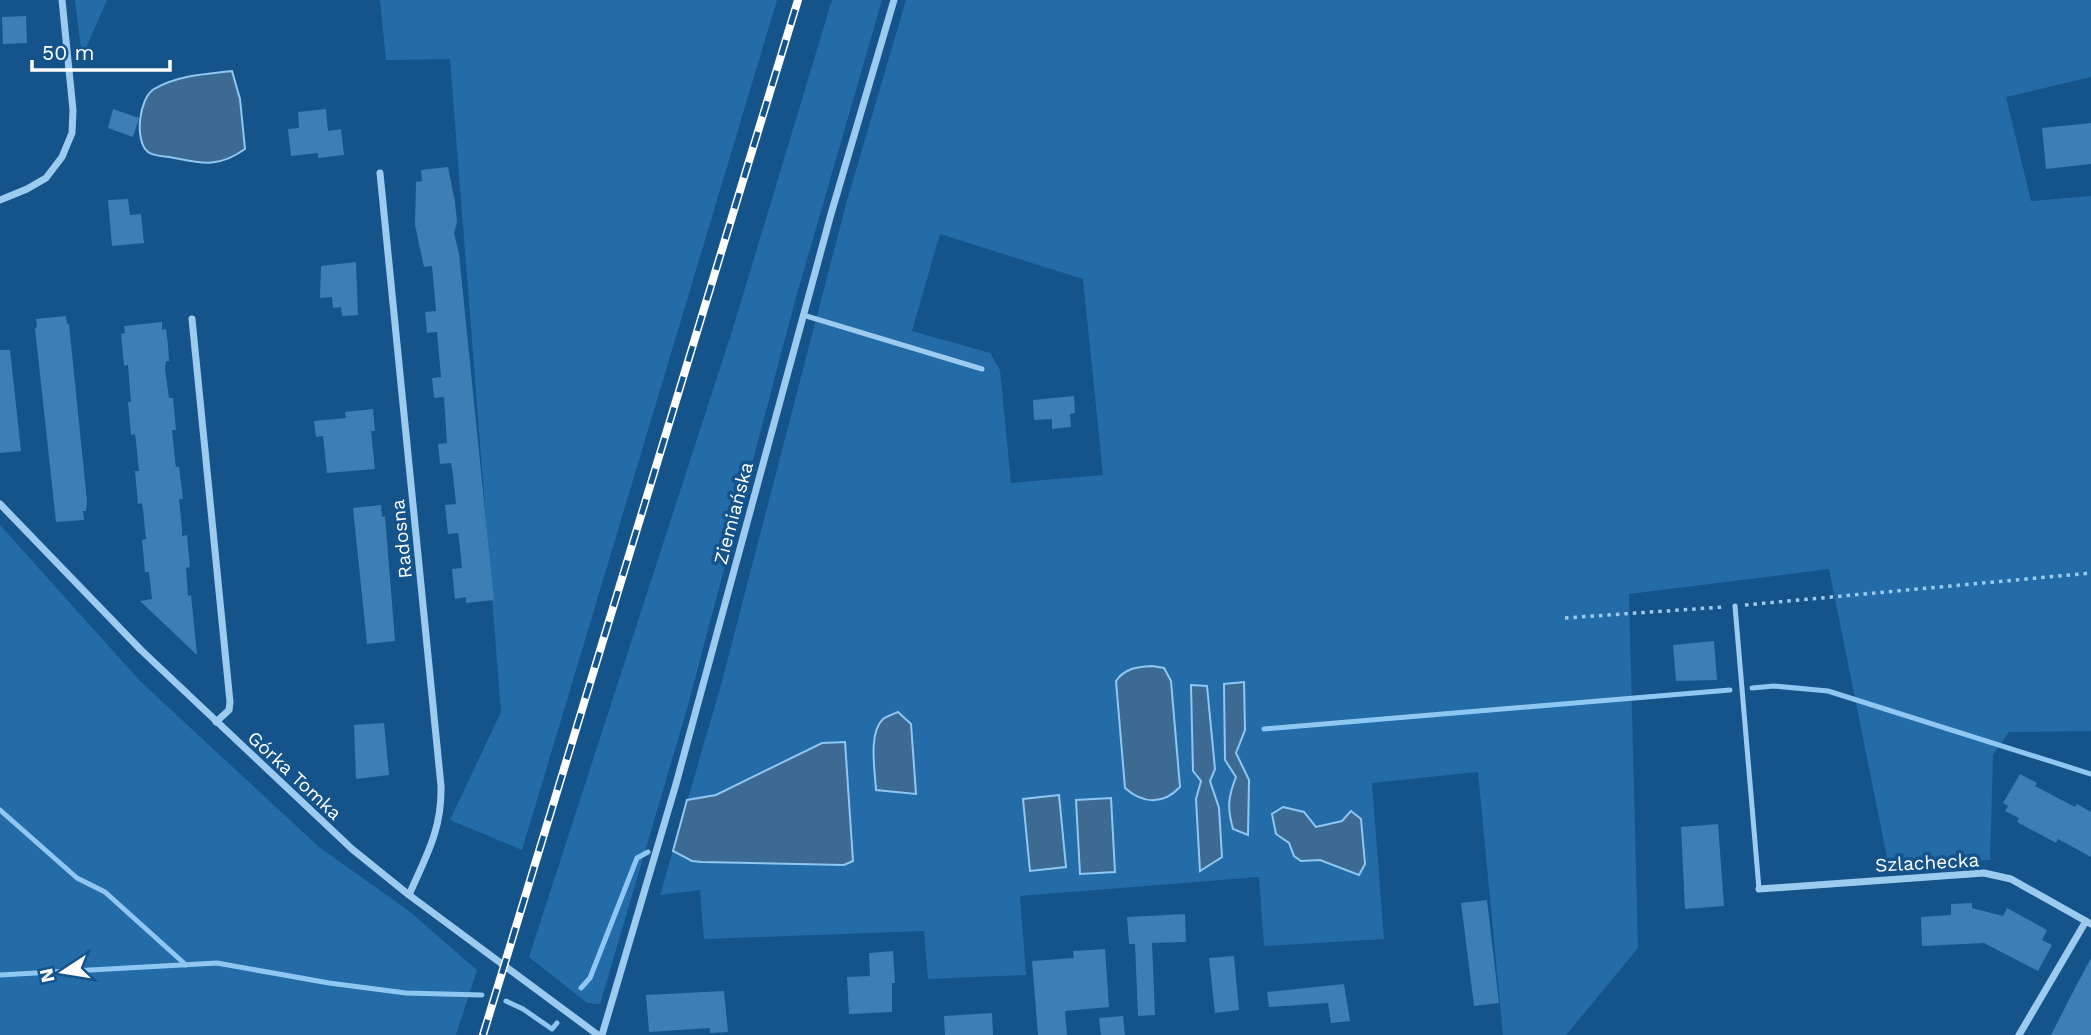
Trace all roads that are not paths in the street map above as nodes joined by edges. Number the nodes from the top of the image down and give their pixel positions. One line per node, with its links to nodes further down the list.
1 (62, 0): 4 (street)
2 (894, 0): 5 (street, Ziemiańska)
3 (380, 173): 12 (street, Radosna)
4 (0, 200)
5 (803, 315): 7 (lane); 14 (street, Ziemiańska)
6 (192, 319): 10 (street)
7 (982, 369)
8 (0, 505): 10 (street, Górka Tomka)
9 (1735, 606): 11 (lane)
10 (215, 722): 12 (street, Górka Tomka)
11 (1759, 889): 13 (street, Szlachecka)
12 (409, 895): 14 (street, Górka Tomka)
13 (2088, 923): 15 (street, Szlachecka)
14 (600, 1035)
15 (2019, 1035)

